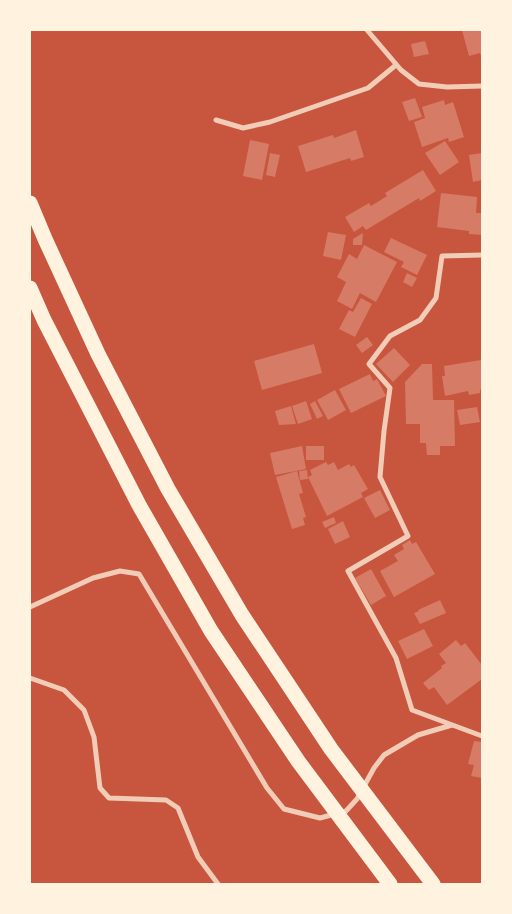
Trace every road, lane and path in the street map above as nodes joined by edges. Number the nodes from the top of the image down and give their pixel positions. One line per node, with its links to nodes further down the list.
1 (367, 30): 2 (street)
2 (396, 65): 3 (street); 4 (street)
3 (482, 86)
4 (216, 120)
5 (30, 203): 14 (highway)
6 (482, 255): 10 (street)
7 (30, 288): 13 (highway)
8 (30, 607): 10 (street)
9 (30, 678): 12 (street)
10 (453, 725): 11 (street)
11 (482, 736)
12 (218, 884)
13 (390, 884)
14 (433, 884)

